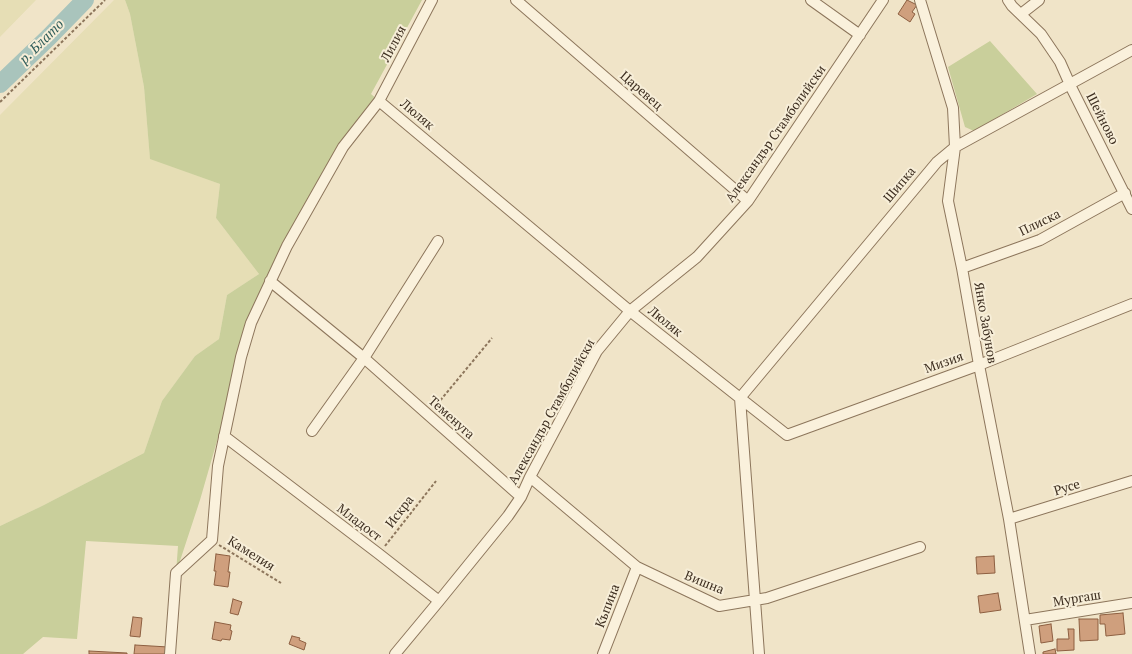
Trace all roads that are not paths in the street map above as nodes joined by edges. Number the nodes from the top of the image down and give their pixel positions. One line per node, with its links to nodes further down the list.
1 (432, 0): 12 (street, Лилия)
2 (516, 0): 15 (street, Царевец)
3 (811, 0): 9 (street)
4 (883, 0): 9 (street, Александър Стамболийски)
5 (920, 0): 13 (street, Янко Забунов)
6 (1008, 0): 8 (street)
7 (1039, 0): 8 (street)
8 (1021, 14): 11 (street, Шейново)
9 (860, 35): 15 (street, Александър Стамболийски)
10 (1132, 50): 11 (street, Шипка)
11 (1070, 85): 13 (street, Шипка); 14 (street, Шейново)
12 (379, 100): 19 (street, Лилия); 21 (street, Люляк)
13 (955, 147): 18 (street, Янко Забунов); 24 (street, Шипка)
14 (1125, 193): 16 (street, Шейново); 18 (street, Плиска)
15 (748, 201): 21 (street, Александър Стамболийски)
16 (1132, 209)
17 (438, 241): 22 (street)
18 (962, 268): 23 (street, Янко Забунов)
19 (270, 281): 22 (street, Теменуга); 27 (street, Лилия)
20 (1132, 304): 23 (street, Мизия)
21 (630, 311): 24 (street, Люляк); 28 (street, Александър Стамболийски)
22 (364, 358): 25 (street); 30 (street, Теменуга)
23 (979, 365): 26 (street, Мизия); 31 (street, Янко Забунов)
24 (740, 398): 26 (street, Люляк); 34 (street)
25 (312, 431)
26 (787, 435)
27 (224, 436): 35 (street, Младост); 38 (street, Лилия)
28 (530, 477): 30 (street, Александър Стамболийски); 33 (street, Вишна)
29 (1132, 481): 31 (street, Русе)
30 (521, 497): 35 (street, Александър Стамболийски)
31 (1009, 519): 37 (street, Янко Забунов)
32 (920, 548): 34 (street, Вишна)
33 (636, 567): 34 (street, Вишна); 40 (street, Къпина)
34 (755, 600): 41 (street)
35 (439, 602): 39 (street, Александър Стамболийски)
36 (1132, 603): 37 (street, Мургаш)
37 (1025, 620): 42 (street, Янко Забунов)
38 (170, 654)
39 (395, 654)
40 (603, 654)
41 (759, 654)
42 (1030, 654)

